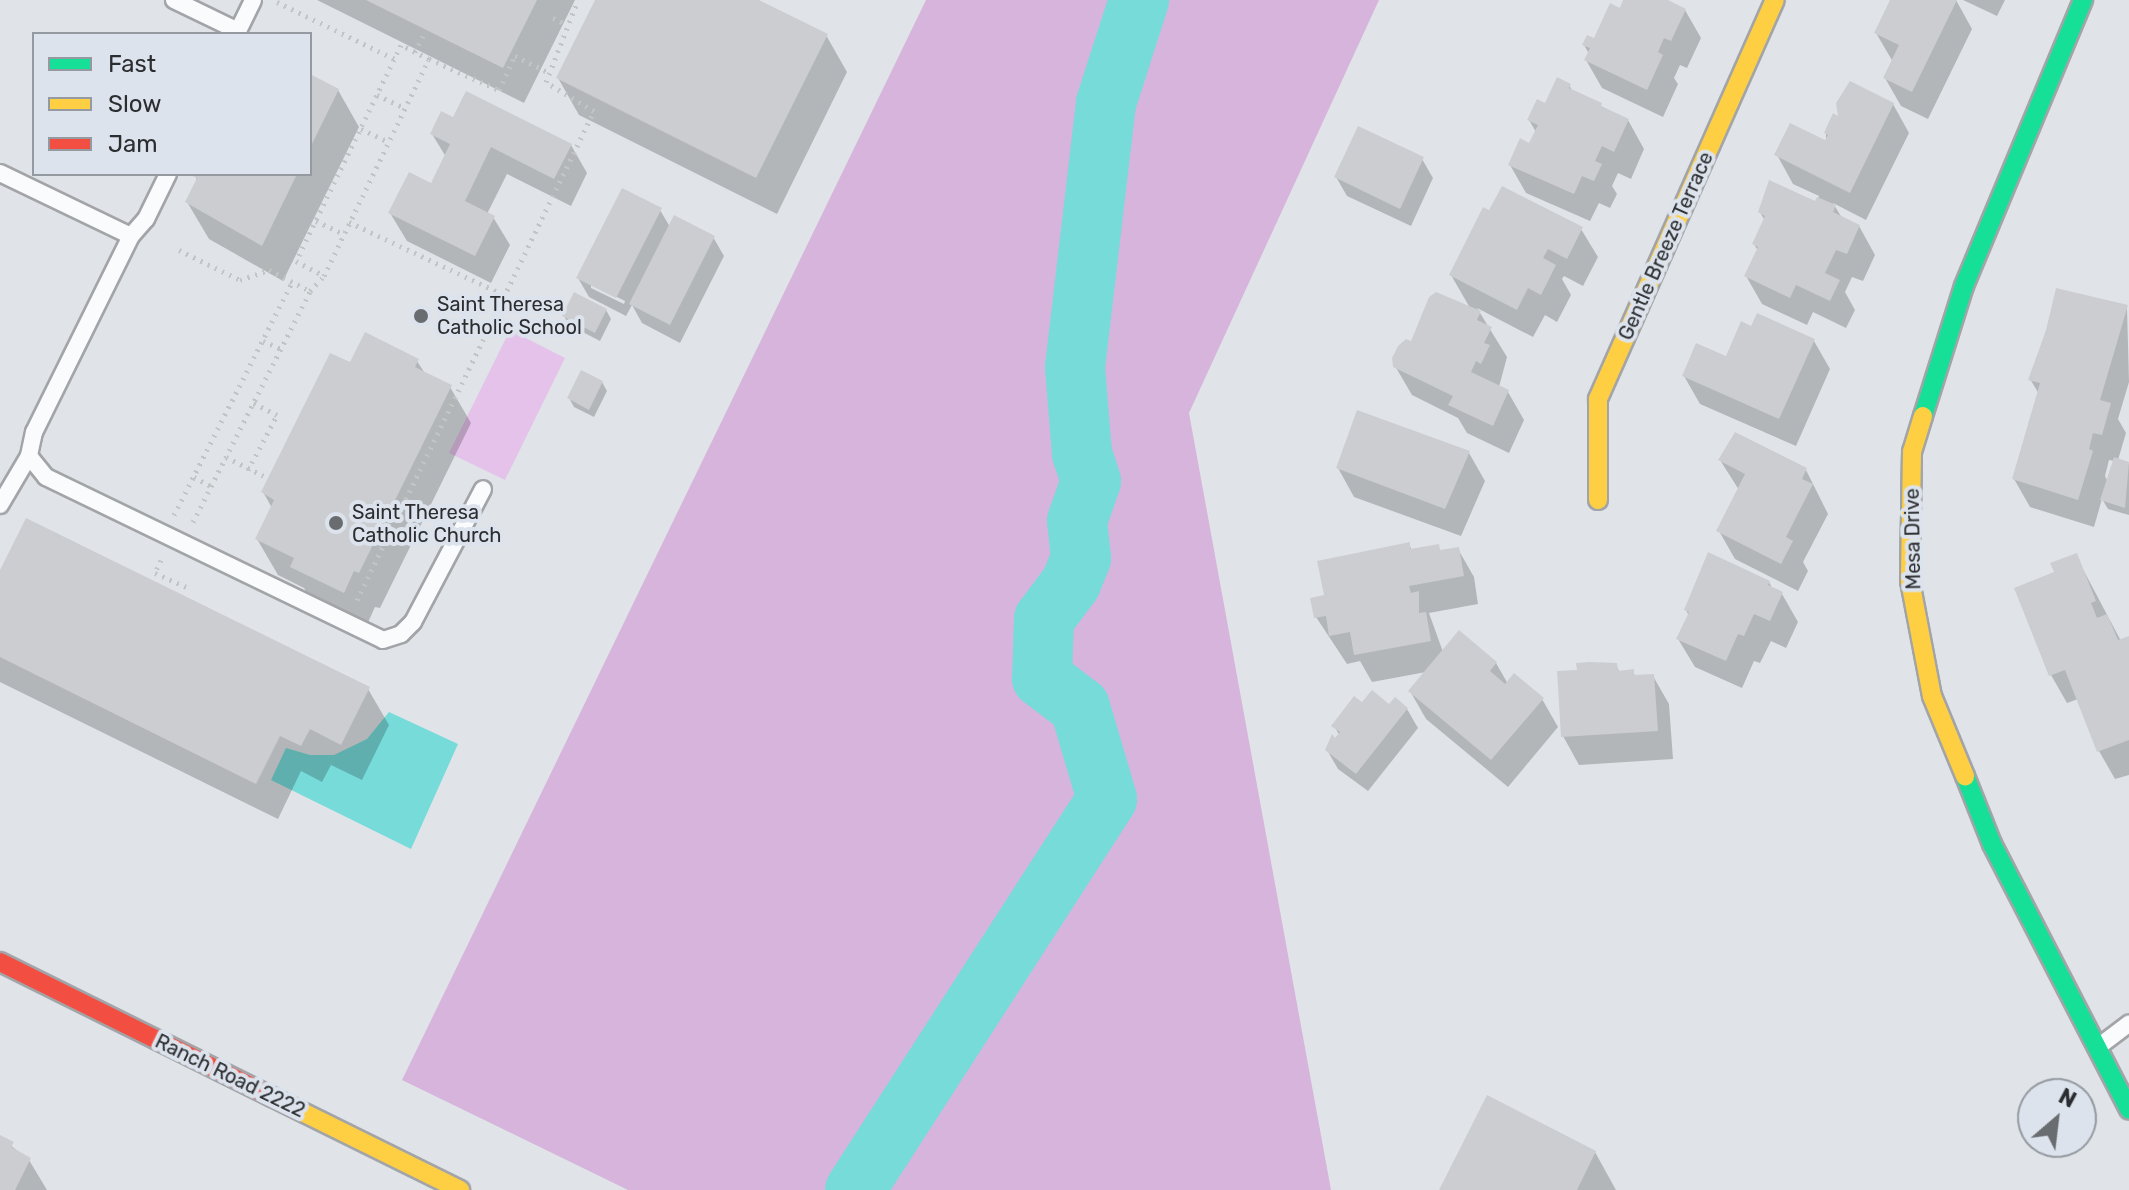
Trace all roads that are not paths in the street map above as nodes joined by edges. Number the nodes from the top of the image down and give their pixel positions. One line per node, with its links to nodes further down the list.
1 (174, 0): 5 (lane)
2 (253, 0): 5 (lane)
3 (1775, 0): 11 (street, Gentle Breeze Terrace)
4 (2083, 0): 15 (street, Mesa Drive)
5 (238, 32)
6 (0, 173): 8 (lane)
7 (167, 176): 8 (lane)
8 (131, 236): 9 (lane)
9 (29, 456): 10 (lane); 12 (lane)
10 (483, 489)
11 (1598, 500)
12 (0, 505)
13 (0, 962): 17 (street, Ranch Road 2222)
14 (2129, 1024): 15 (lane)
15 (2098, 1047): 16 (street, Mesa Drive)
16 (2129, 1110)
17 (460, 1190)

